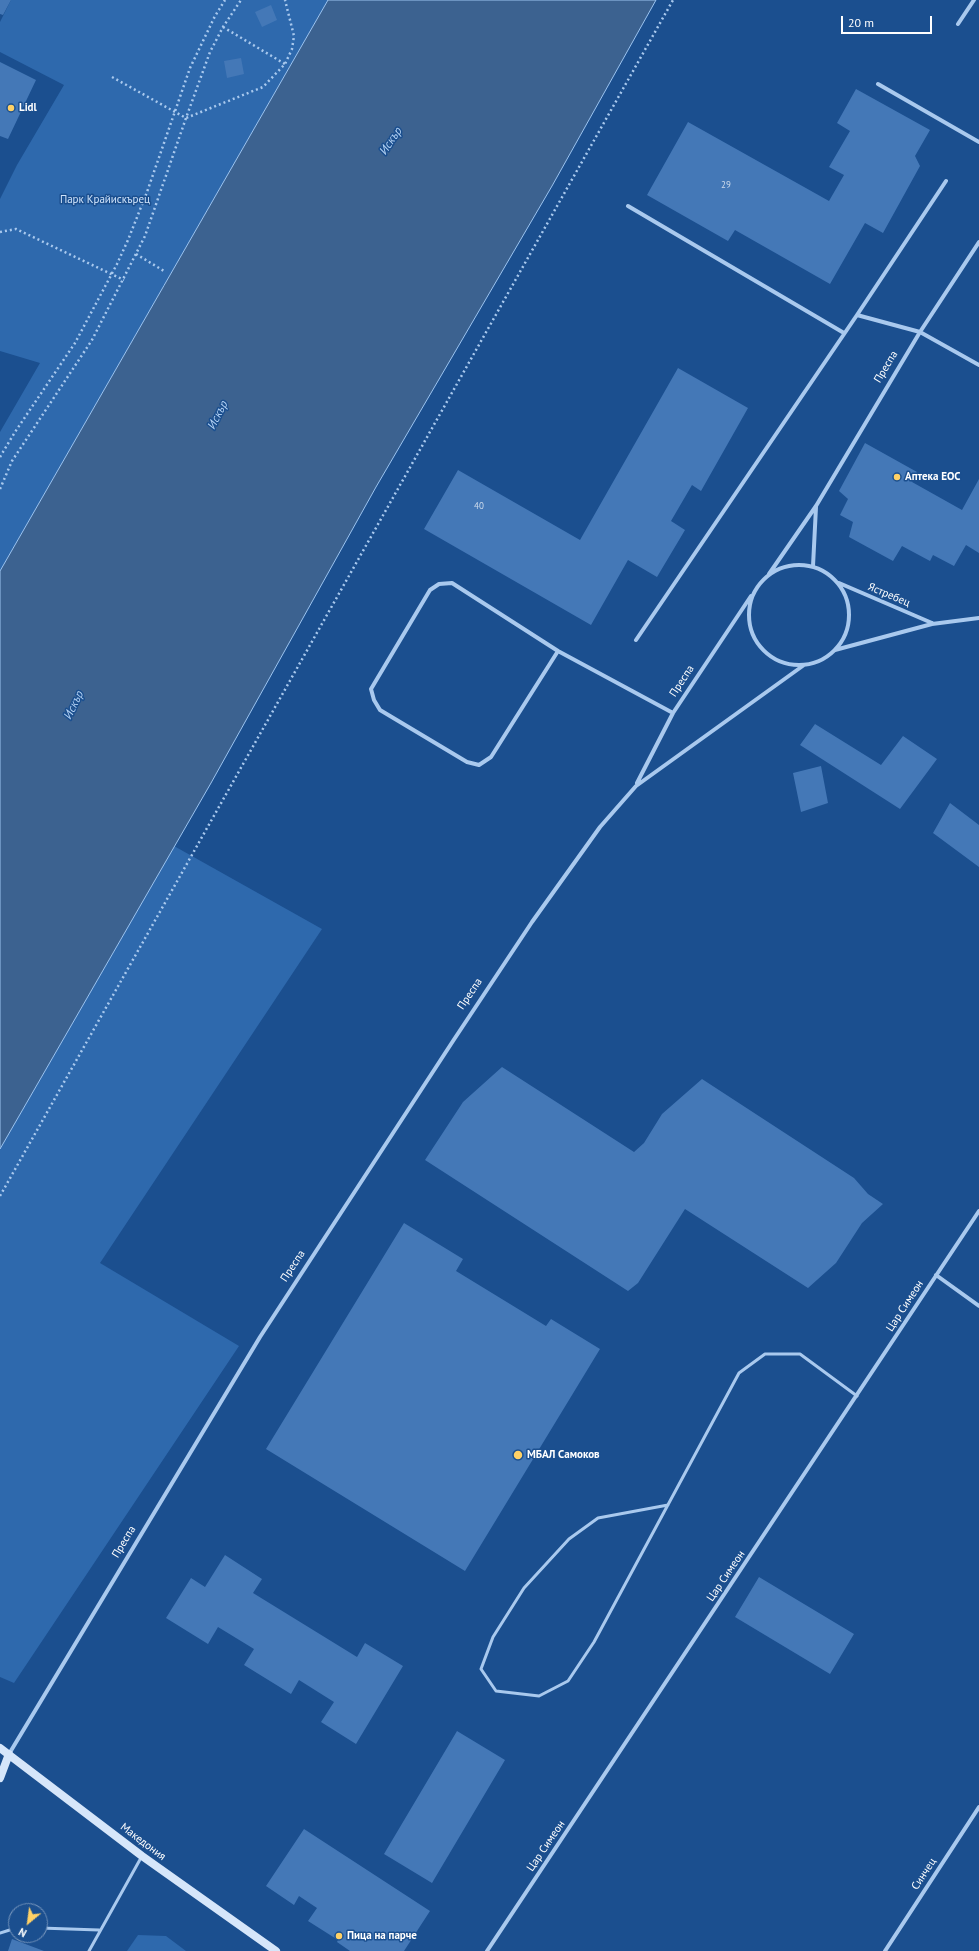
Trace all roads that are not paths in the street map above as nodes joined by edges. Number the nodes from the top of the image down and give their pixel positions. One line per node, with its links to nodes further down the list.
1 (974, 0): 2 (street)
2 (958, 24)
3 (878, 84): 4 (street)
4 (979, 142)
5 (946, 181): 8 (street)
6 (628, 206): 10 (street)
7 (979, 242): 9 (street, Преспа)
8 (857, 315): 9 (street); 10 (street)
9 (920, 332): 11 (street); 12 (street, Преспа)
10 (844, 333): 19 (street)
11 (979, 365)
12 (816, 506): 13 (street, Преспа); 14 (street, Преспа)
13 (813, 566): 14 (street); 15 (street)
14 (769, 574): 16 (street)
15 (838, 583): 18 (street, Ястребец); 20 (street)
16 (754, 592): 22 (street); 23 (street, Преспа)
17 (979, 618): 18 (street)
18 (932, 624): 20 (street)
19 (636, 640)
20 (835, 650): 22 (street)
21 (558, 651): 21 (street); 23 (street)
22 (804, 665): 24 (street, Преспа)
23 (673, 713): 24 (street, Преспа)
24 (636, 786): 31 (street, Преспа)
25 (979, 1211): 26 (street, Цар Симеон)
26 (936, 1275): 27 (street); 28 (street, Цар Симеон)
27 (979, 1306)
28 (857, 1396): 29 (lane); 39 (street, Цар Симеон)
29 (668, 1504): 29 (lane)
30 (0, 1748): 31 (main road, Македония)
31 (9, 1754): 32 (main road, Преспа); 34 (main road, Македония)
32 (0, 1778)
33 (979, 1808): 40 (street, Синчец)
34 (142, 1856): 36 (lane); 38 (main road, Македония)
35 (48, 1928): 36 (lane)
36 (99, 1930): 37 (lane)
37 (89, 1951)
38 (276, 1951)
39 (487, 1951)
40 (884, 1951)

